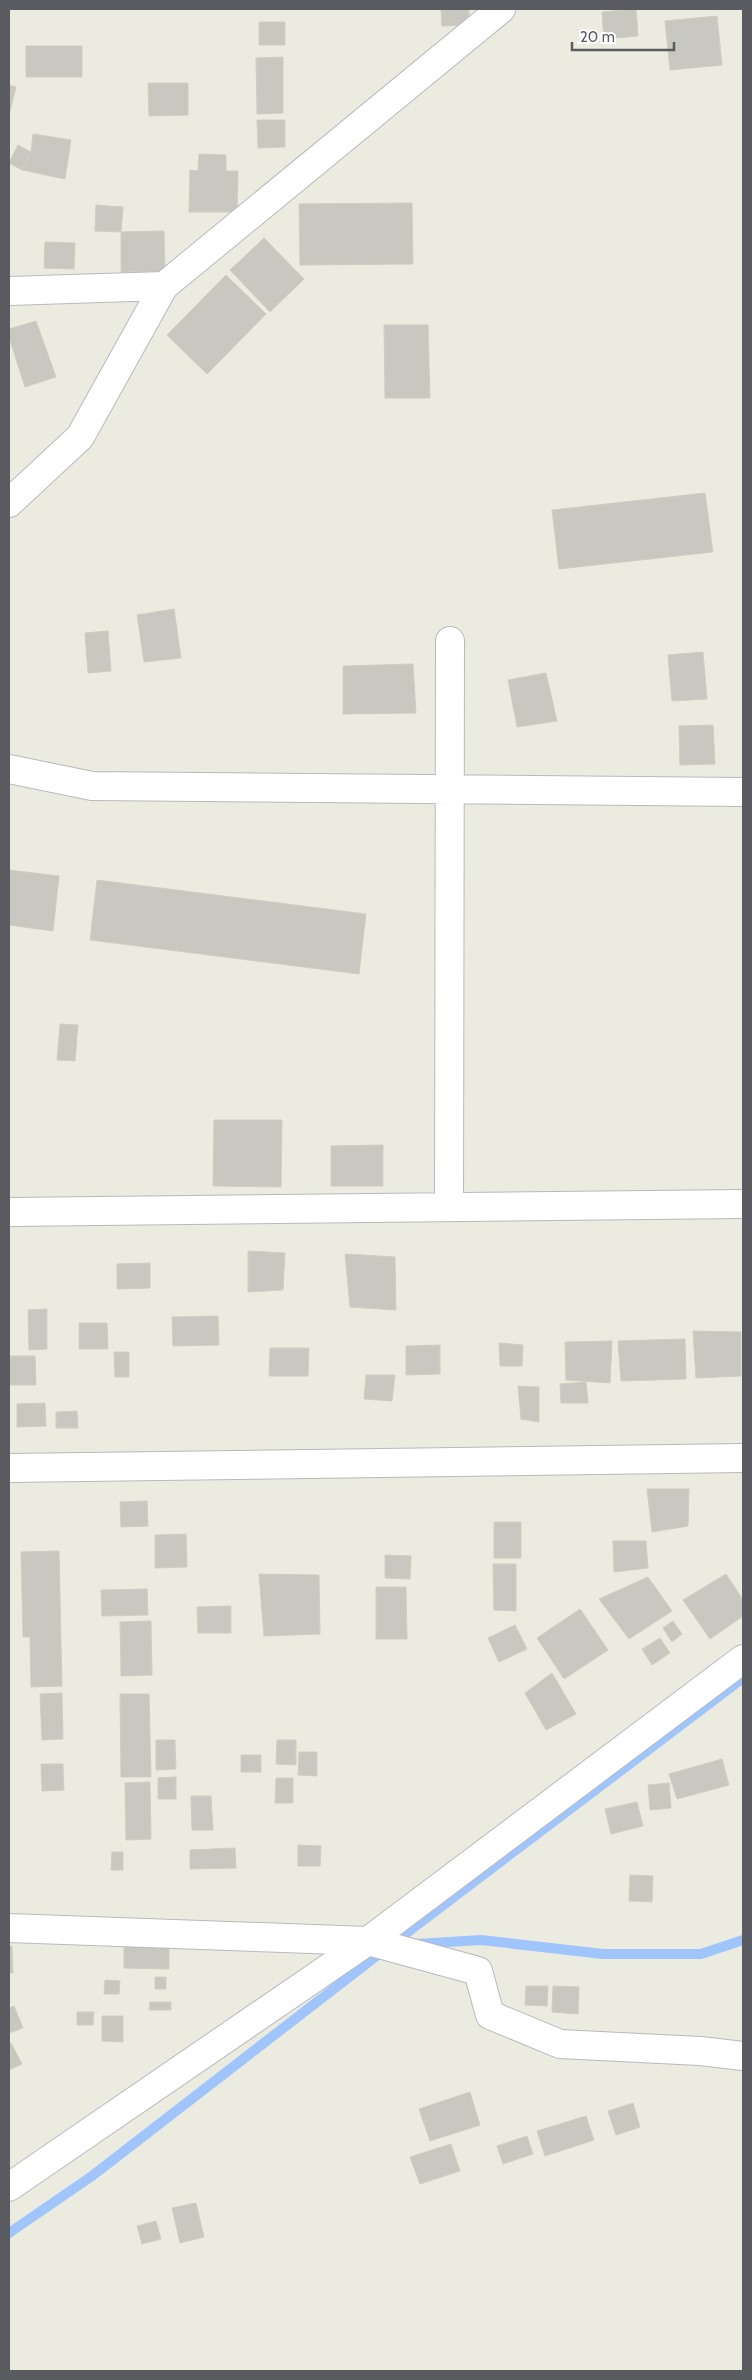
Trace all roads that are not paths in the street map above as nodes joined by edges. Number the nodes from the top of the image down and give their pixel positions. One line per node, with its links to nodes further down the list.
1 (501, 9): 2 (street)
2 (164, 286): 3 (street); 4 (street)
3 (9, 291)
4 (9, 503)
5 (450, 641): 7 (street)
6 (9, 768): 7 (street)
7 (450, 789): 8 (street); 10 (street)
8 (743, 792)
9 (743, 1204): 10 (street)
10 (449, 1207): 11 (street)
11 (9, 1212)
12 (743, 1458): 13 (street)
13 (9, 1468)
14 (743, 1659): 16 (street)
15 (9, 1928): 16 (street)
16 (368, 1941): 17 (street); 18 (street)
17 (743, 2056)
18 (9, 2188)

